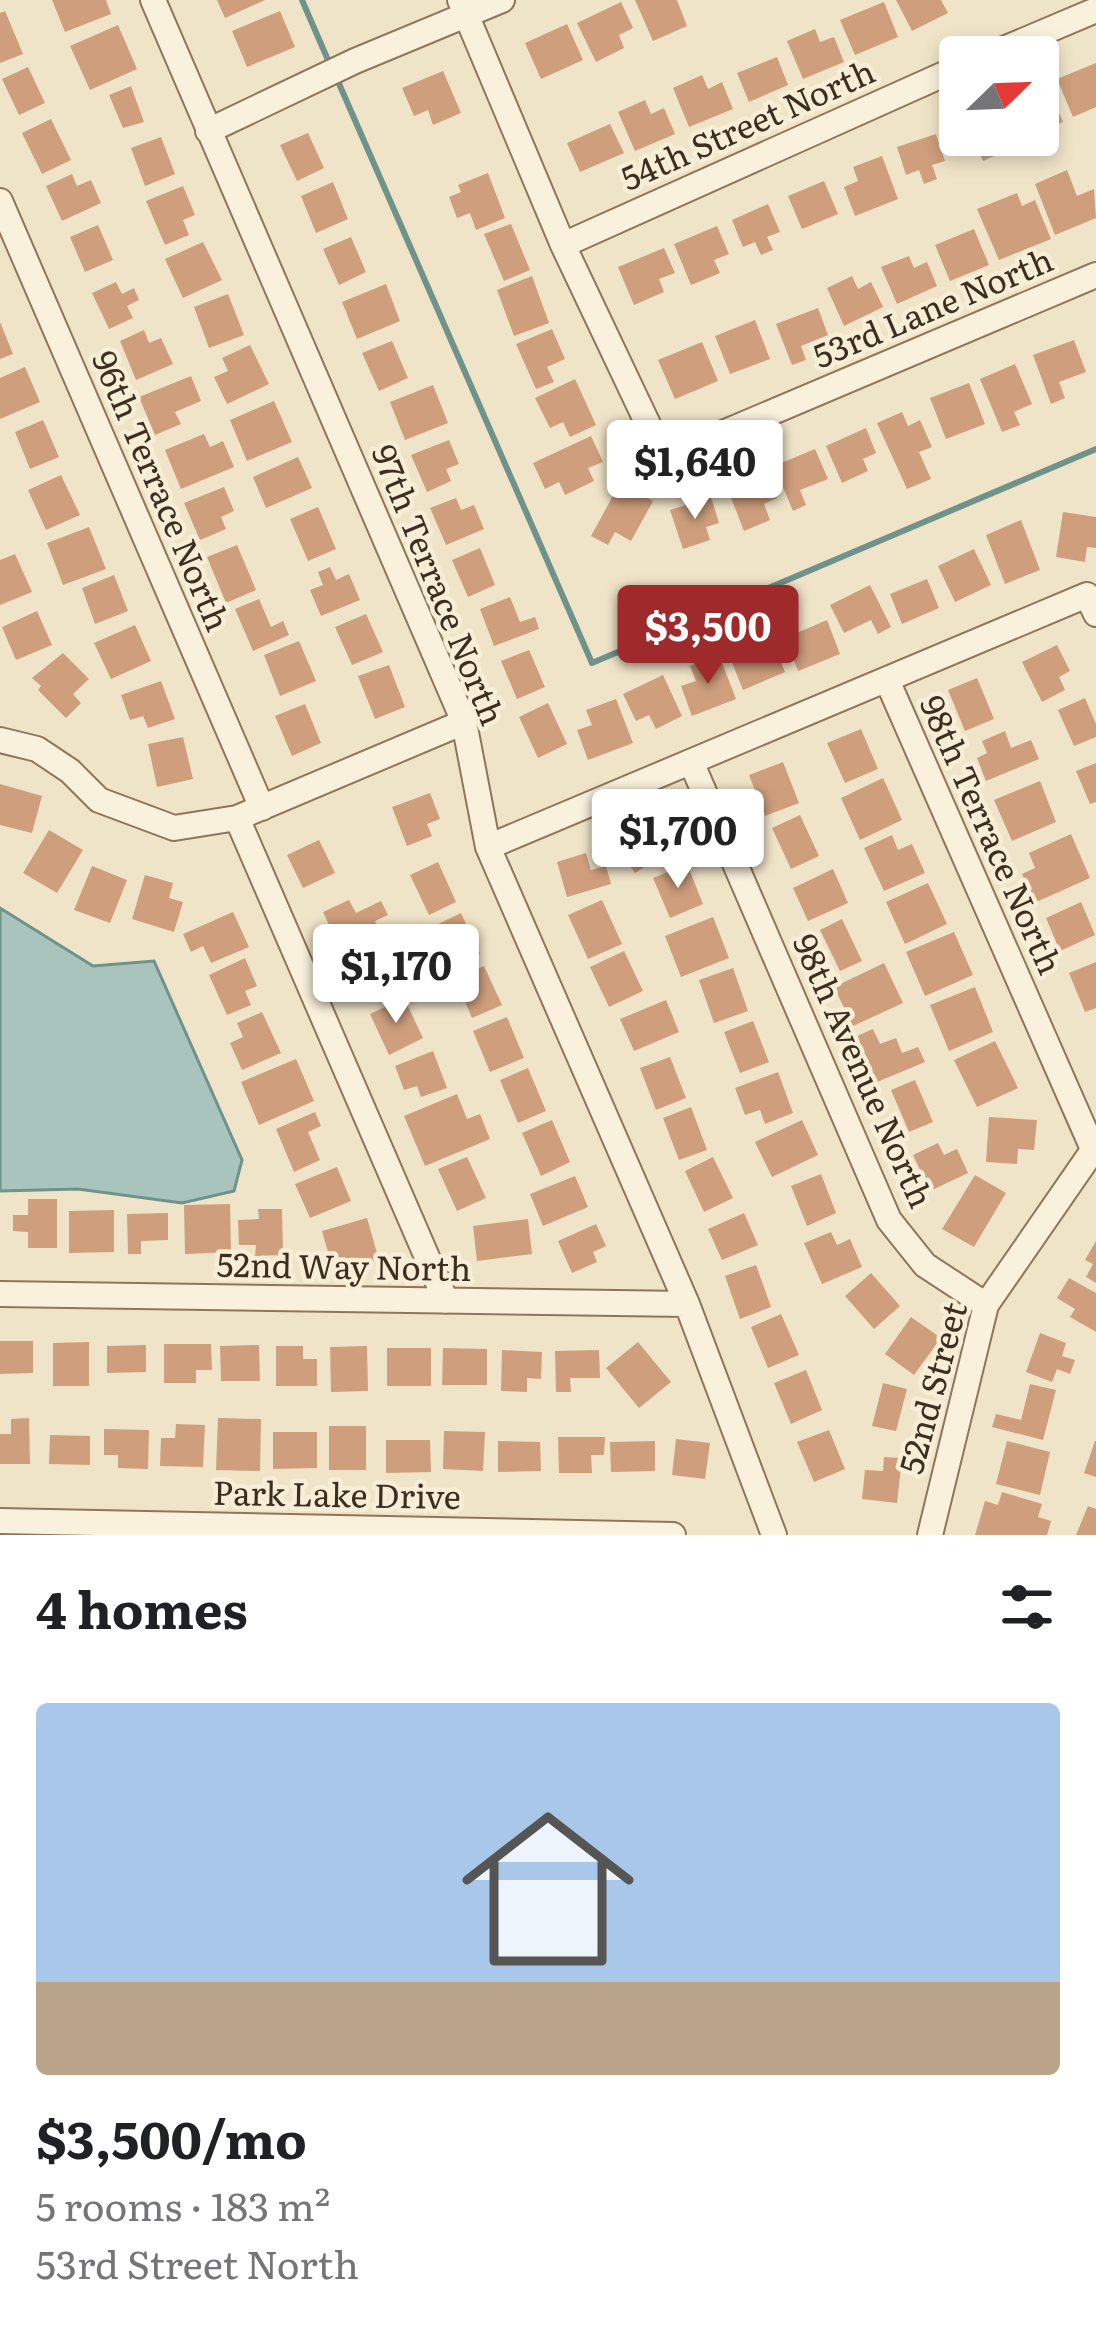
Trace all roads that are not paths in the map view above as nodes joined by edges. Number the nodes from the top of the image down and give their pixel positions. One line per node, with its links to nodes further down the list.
1 (153, 0): 7 (street, 97th Terrace North)
2 (502, 0): 3 (street)
3 (463, 8): 7 (street); 9 (street)
4 (1096, 10): 5 (street)
5 (1035, 36)
6 (939, 77): 9 (street, 54th Street North)
7 (208, 131): 13 (street, 97th Terrace North)
8 (0, 201): 16 (street, 96th Terrace North)
9 (563, 245): 10 (street, 53rd Lane North)
10 (1096, 275)
11 (1092, 605): 12 (street)
12 (887, 680): 15 (street); 19 (street, 98th Terrace North)
13 (464, 722): 16 (street); 18 (street, 97th Terrace North)
14 (0, 740): 17 (street)
15 (692, 764): 18 (street); 23 (street, 98th Avenue North)
16 (262, 808): 17 (street)
17 (237, 818): 21 (street)
18 (488, 848): 22 (street, 97th Terrace North)
19 (1094, 1148): 23 (street, 52nd Street)
20 (0, 1294): 21 (street, 52nd Way North)
21 (446, 1301): 22 (street, 52nd Way North)
22 (687, 1304): 27 (street, 97th Terrace North)
23 (986, 1305): 28 (street, 52nd Street)
24 (0, 1521): 25 (street, Park Lake Drive)
25 (146, 1530): 26 (street, Park Lake Drive)
26 (667, 1535)
27 (774, 1535)
28 (930, 1535)

